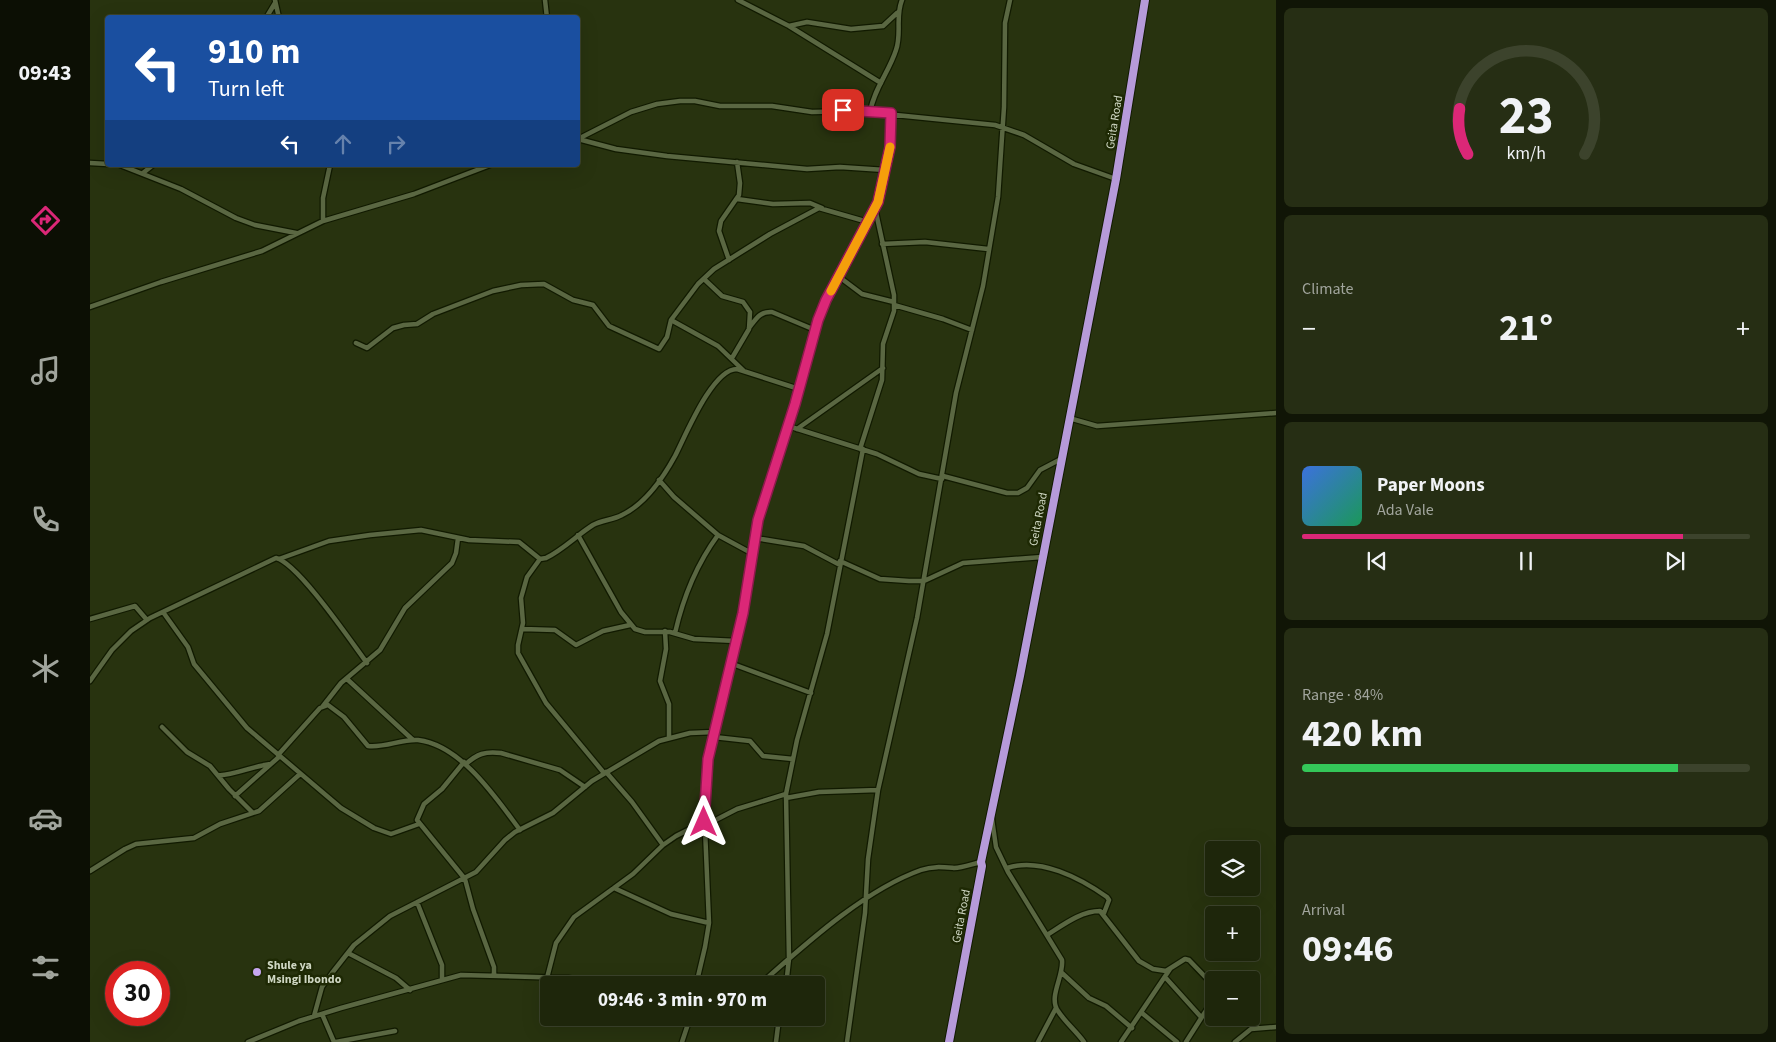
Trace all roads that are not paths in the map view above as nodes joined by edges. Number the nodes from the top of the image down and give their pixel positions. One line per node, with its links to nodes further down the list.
1 (546, 0): 10 (street)
2 (738, 0): 11 (street)
3 (902, 0): 7 (street)
4 (1010, 0): 15 (street)
5 (1145, 0): 27 (highway, Geita Road)
6 (275, 2): 8 (street); 9 (street)
7 (897, 13): 11 (street); 12 (street)
8 (268, 15)
9 (278, 15)
10 (547, 15)
11 (789, 26): 12 (street)
12 (880, 83): 13 (street)
13 (870, 112): 14 (street); 16 (street)
14 (891, 113): 15 (street); 25 (street)
15 (1003, 127): 27 (street); 35 (street)
16 (580, 138)
17 (580, 140): 18 (street)
18 (737, 162): 25 (street); 28 (street)
19 (90, 163): 20 (street)
20 (105, 164)
21 (126, 167): 26 (street)
22 (150, 167): 26 (street)
23 (330, 167): 31 (street)
24 (485, 167): 31 (street)
25 (885, 170): 29 (street)
26 (143, 173): 33 (street)
27 (1116, 179): 51 (highway, Geita Road)
28 (737, 199): 30 (street); 36 (street)
29 (875, 208): 32 (street); 34 (street)
30 (825, 209): 32 (street); 36 (street)
31 (323, 221): 33 (street)
32 (868, 222): 37 (street)
33 (297, 233): 40 (street)
34 (882, 244): 35 (street); 39 (street)
35 (988, 248): 44 (street)
36 (729, 260): 38 (street)
37 (838, 276): 39 (street); 43 (street)
38 (704, 279): 41 (street); 42 (street)
39 (894, 303): 44 (street); 47 (street)
40 (90, 307)
41 (671, 320): 45 (street); 46 (street)
42 (749, 329): 43 (street); 46 (street)
43 (815, 330): 49 (street)
44 (972, 330): 56 (street)
45 (356, 343)
46 (732, 358): 48 (street)
47 (883, 368): 53 (street); 54 (street)
48 (745, 372): 49 (street); 57 (street)
49 (799, 389): 52 (street)
50 (1276, 413): 51 (street)
51 (1069, 418): 55 (highway, Geita Road)
52 (788, 426): 53 (street); 61 (street)
53 (797, 429): 54 (street)
54 (862, 449): 56 (street); 66 (street)
55 (1062, 458): 56 (street); 63 (highway, Geita Road)
56 (943, 478): 67 (street)
57 (659, 480): 58 (street); 59 (street)
58 (578, 535): 65 (street); 71 (street)
59 (718, 535): 62 (street); 74 (street)
60 (458, 538): 64 (street); 65 (street); 76 (street)
61 (755, 538): 62 (street); 66 (street)
62 (752, 554): 75 (street)
63 (1042, 557): 67 (street); 98 (highway, Geita Road)
64 (280, 559): 68 (street); 76 (street)
65 (540, 559): 72 (street)
66 (840, 563): 67 (street); 80 (street)
67 (924, 580): 94 (street)
68 (163, 612): 70 (street); 86 (street)
69 (90, 619): 70 (street)
70 (147, 620): 79 (street)
71 (630, 625): 72 (street); 73 (street)
72 (523, 629): 90 (street)
73 (665, 631): 74 (street); 84 (street)
74 (675, 633): 75 (street)
75 (736, 641): 77 (street)
76 (367, 663): 78 (street)
77 (730, 663): 80 (street); 83 (street)
78 (347, 679): 81 (street); 85 (street)
79 (90, 681)
80 (811, 693): 87 (street)
81 (323, 706): 85 (street); 86 (street)
82 (162, 727): 92 (street)
83 (714, 734): 84 (street); 87 (street); 100 (street)
84 (669, 738): 90 (street)
85 (413, 740): 88 (street)
86 (279, 755): 89 (street); 91 (street)
87 (793, 759): 96 (street)
88 (465, 763): 93 (street); 99 (street); 101 (street)
89 (271, 764): 92 (street); 95 (street)
90 (605, 773): 93 (street); 102 (street)
91 (300, 774): 97 (street); 99 (street)
92 (218, 775): 95 (street)
93 (586, 787): 101 (street)
94 (878, 790): 96 (street); 108 (street)
95 (235, 796): 97 (street)
96 (786, 796): 100 (street); 114 (street)
97 (253, 813): 105 (street)
98 (992, 817): 103 (highway, Geita Road); 104 (street)
99 (418, 824): 106 (street)
100 (704, 824): 102 (street); 111 (street)
101 (520, 830): 106 (street)
102 (663, 845): 107 (street)
103 (981, 862): 108 (street); 146 (highway, Geita Road)
104 (1007, 868): 110 (street); 112 (street)
105 (90, 871)
106 (465, 879): 109 (street); 117 (street)
107 (614, 888): 111 (street); 118 (street)
108 (865, 900): 114 (street); 145 (street)
109 (417, 902): 113 (street); 125 (street)
110 (1104, 914): 112 (street); 115 (street)
111 (708, 923): 119 (street)
112 (1047, 935): 116 (street)
113 (348, 953): 126 (street); 131 (street)
114 (789, 959): 120 (street); 121 (street)
115 (1170, 969): 122 (street); 123 (street)
116 (1062, 973): 127 (street); 137 (street)
117 (494, 976): 124 (street); 125 (street)
118 (548, 976)
119 (698, 976)
120 (769, 976)
121 (787, 976)
122 (1166, 977): 129 (street); 132 (street)
123 (1205, 977)
124 (540, 978)
125 (442, 980): 126 (street)
126 (410, 990): 130 (street)
127 (1056, 1008): 147 (street); 148 (street)
128 (1205, 1011): 132 (street)
129 (1142, 1013): 137 (street); 150 (street)
130 (322, 1014): 131 (street); 142 (street)
131 (314, 1016): 141 (street)
132 (1201, 1017): 151 (street)
133 (687, 1026): 143 (street)
134 (778, 1026): 144 (street)
135 (1276, 1026): 136 (street)
136 (1257, 1027): 140 (street)
137 (1132, 1028): 149 (street)
138 (394, 1031): 139 (street)
139 (355, 1040): 142 (street)
140 (1238, 1041)
141 (248, 1042)
142 (335, 1042)
143 (682, 1042)
144 (776, 1042)
145 (848, 1042)
146 (949, 1042)
147 (1038, 1042)
148 (1084, 1042)
149 (1121, 1042)
150 (1177, 1042)
151 (1186, 1042)

